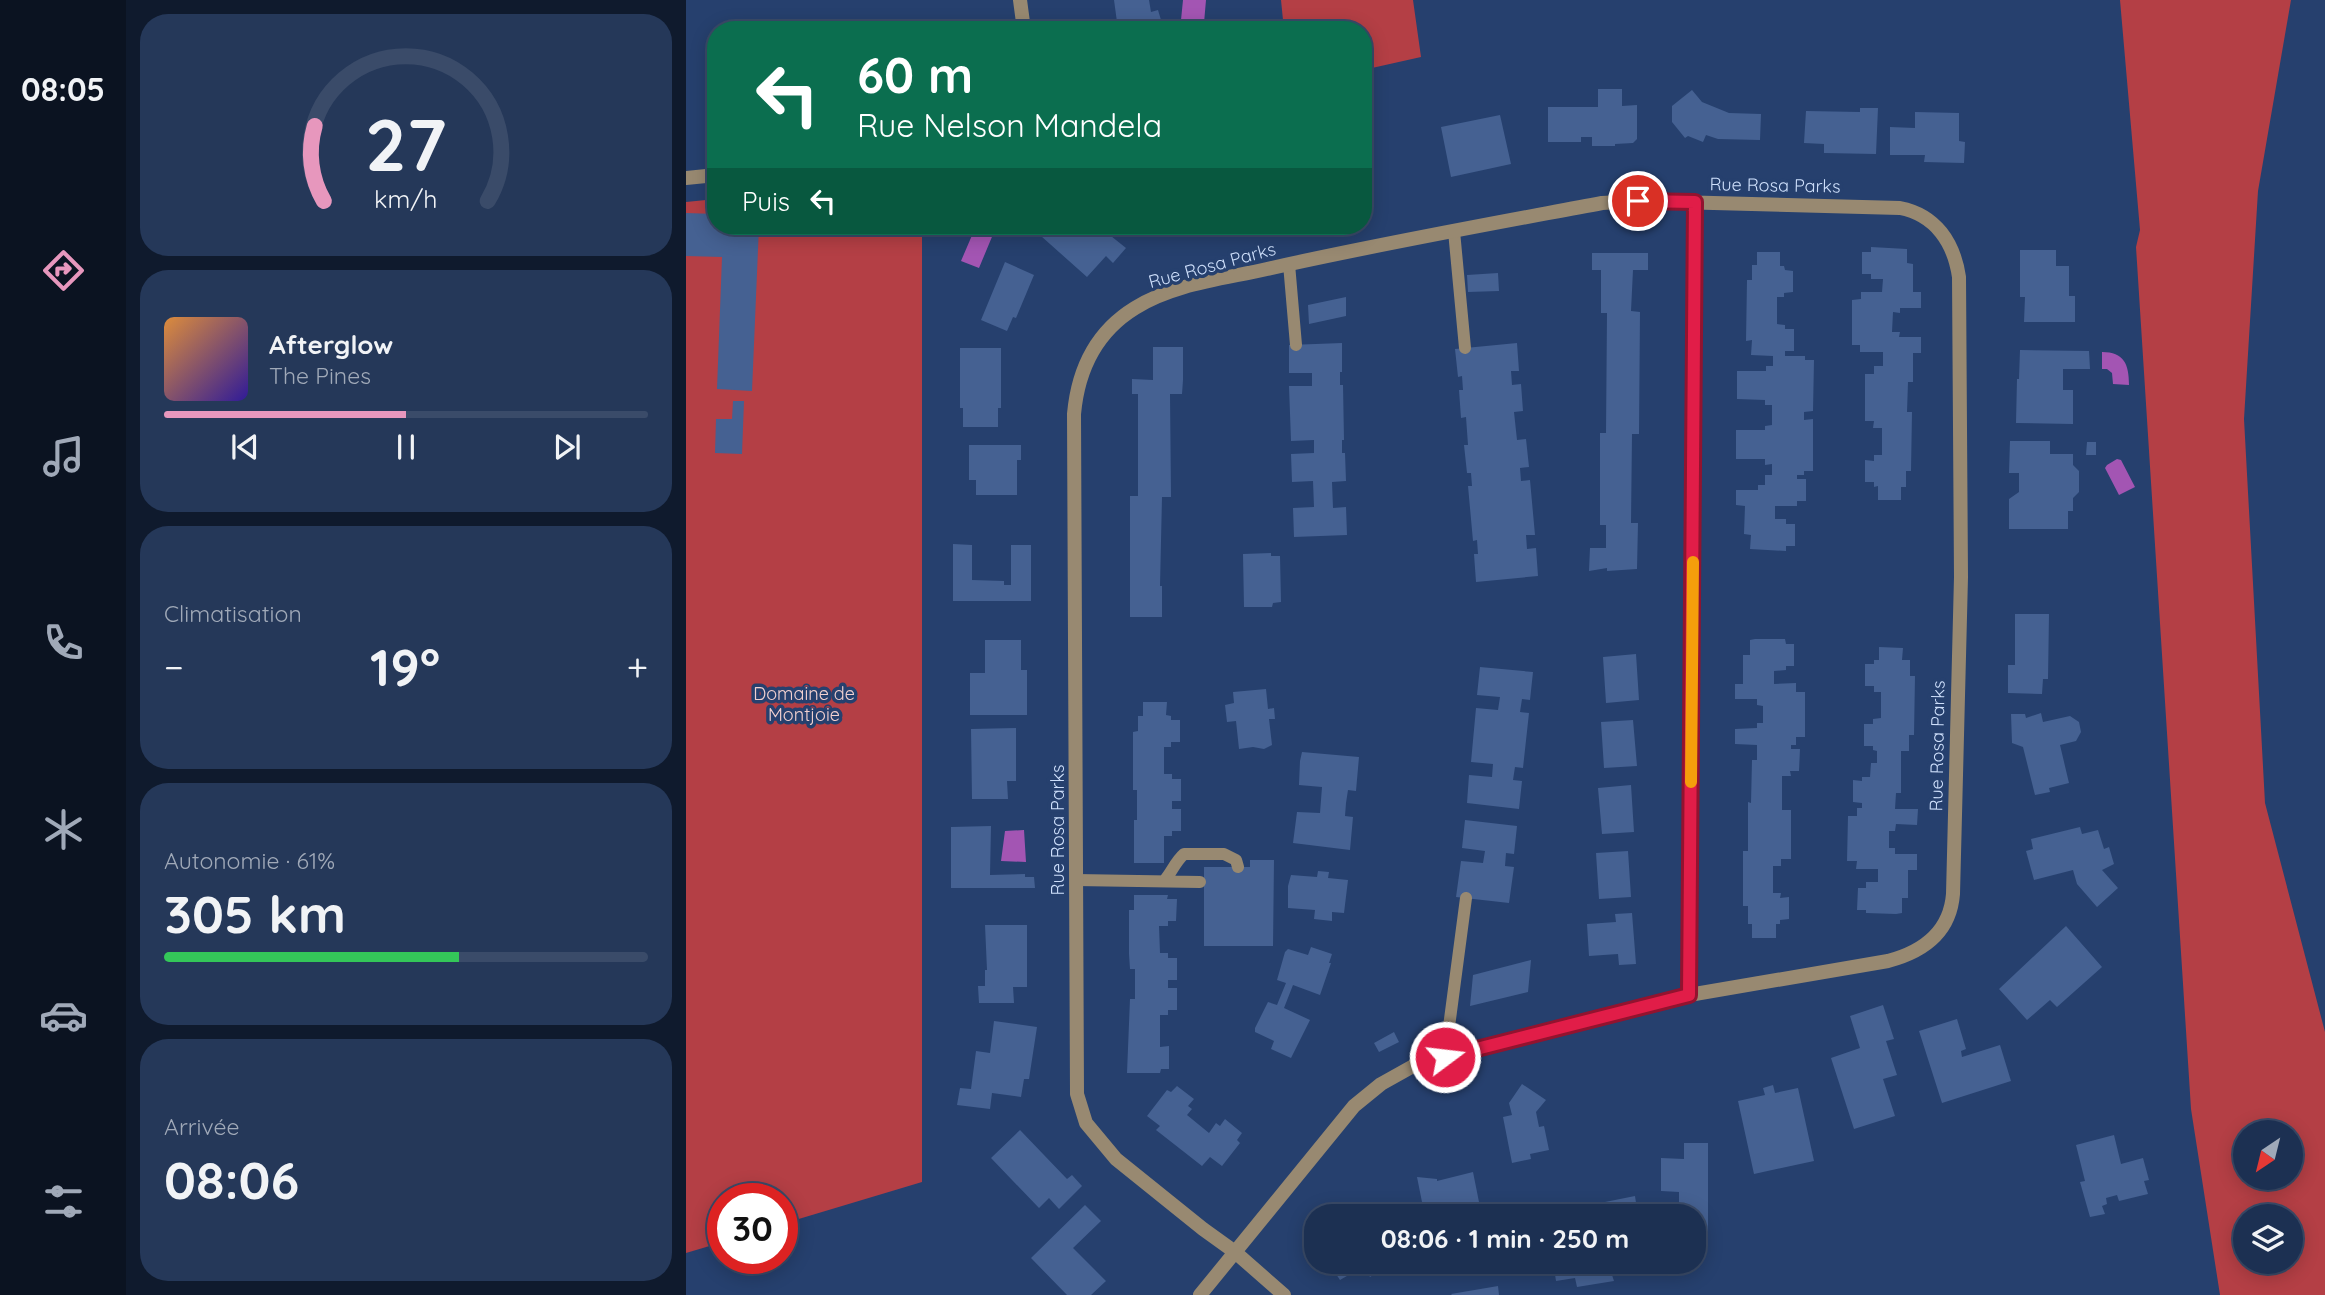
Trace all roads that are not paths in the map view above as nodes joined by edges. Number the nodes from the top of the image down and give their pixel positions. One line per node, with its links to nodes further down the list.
1 (1020, 0): 2 (street)
2 (1023, 21)
3 (707, 175): 4 (street)
4 (686, 178)
5 (1695, 202): 6 (street, Rue Rosa Parks); 15 (street); 15 (street, Rue Rosa Parks)
6 (1454, 230): 7 (street, Rue Rosa Parks); 9 (lane)
7 (1289, 264): 8 (lane); 11 (street, Rue Rosa Parks)
8 (1296, 345)
9 (1465, 348)
10 (1238, 867): 12 (lane)
11 (1076, 880): 12 (lane); 17 (street, Rue Rosa Parks)
12 (1164, 881): 13 (lane)
13 (1200, 882)
14 (1466, 898): 16 (lane)
15 (1689, 995): 16 (street, Rue Rosa Parks)
16 (1445, 1057): 17 (street, Rue Rosa Parks)
17 (1235, 1252): 18 (street, Rue Rosa Parks); 19 (street)
18 (1200, 1295)
19 (1284, 1295)

